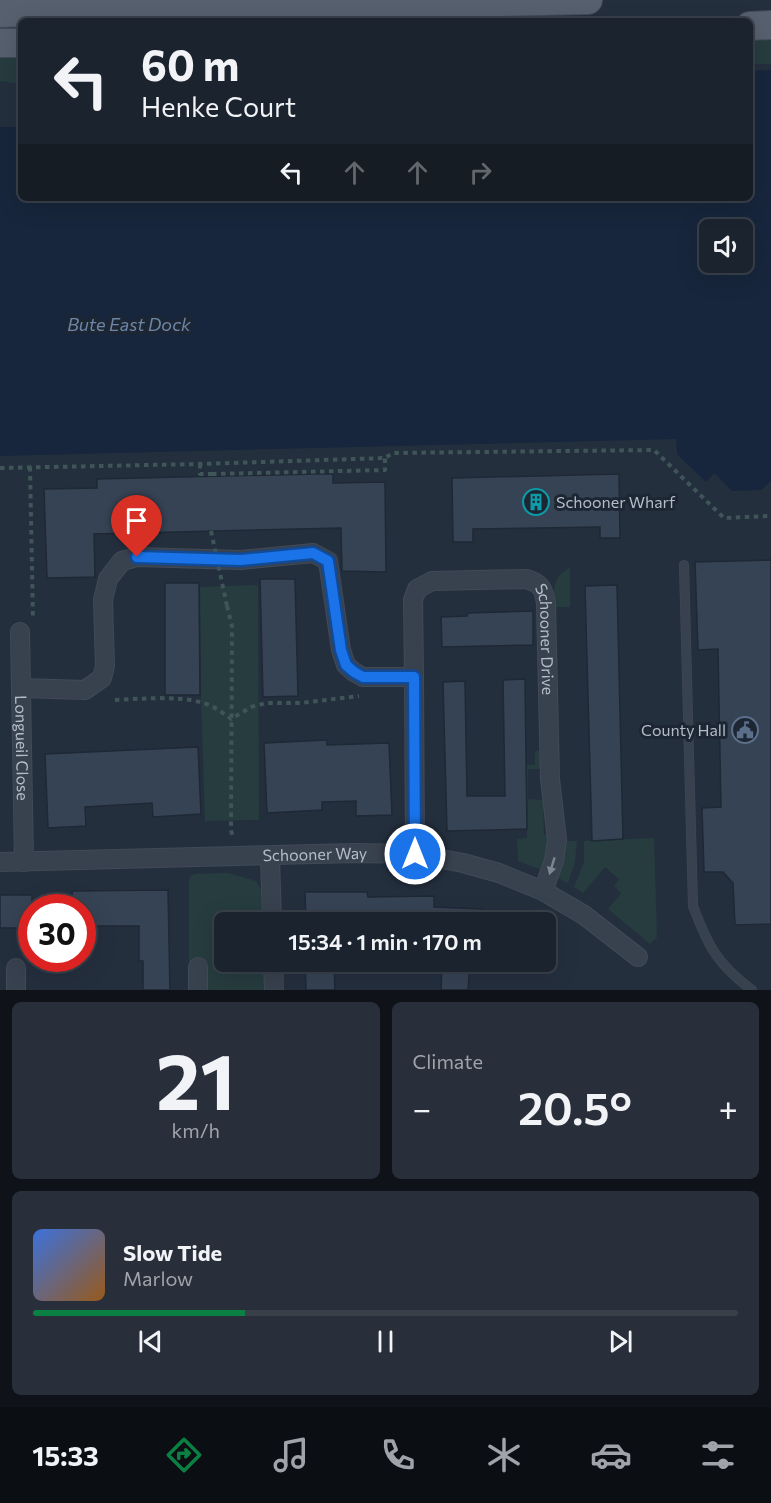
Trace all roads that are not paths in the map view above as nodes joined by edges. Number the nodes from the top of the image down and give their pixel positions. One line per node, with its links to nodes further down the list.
1 (588, 0): 2 (main road)
2 (0, 13)
3 (771, 25): 4 (main road)
4 (753, 26)
5 (0, 43): 6 (main road)
6 (18, 43)
7 (684, 565): 24 (lane)
8 (20, 632): 10 (street, Longueil Close)
9 (414, 677): 10 (street); 11 (street); 15 (street, Schooner Drive, one-way to 15)
10 (21, 688): 14 (street, Longueil Close)
11 (415, 854): 12 (street, Schooner Way); 15 (street, Schooner Way)
12 (270, 857): 14 (street, Schooner Way); 16 (street)
13 (0, 862): 14 (street, Schooner Way)
14 (24, 862)
15 (543, 891): 17 (street, Schooner Way)
16 (272, 912)
17 (638, 957)
18 (198, 967): 22 (street)
19 (16, 968): 21 (street)
20 (273, 972): 23 (street)
21 (16, 990)
22 (198, 990)
23 (274, 990)
24 (752, 990)

